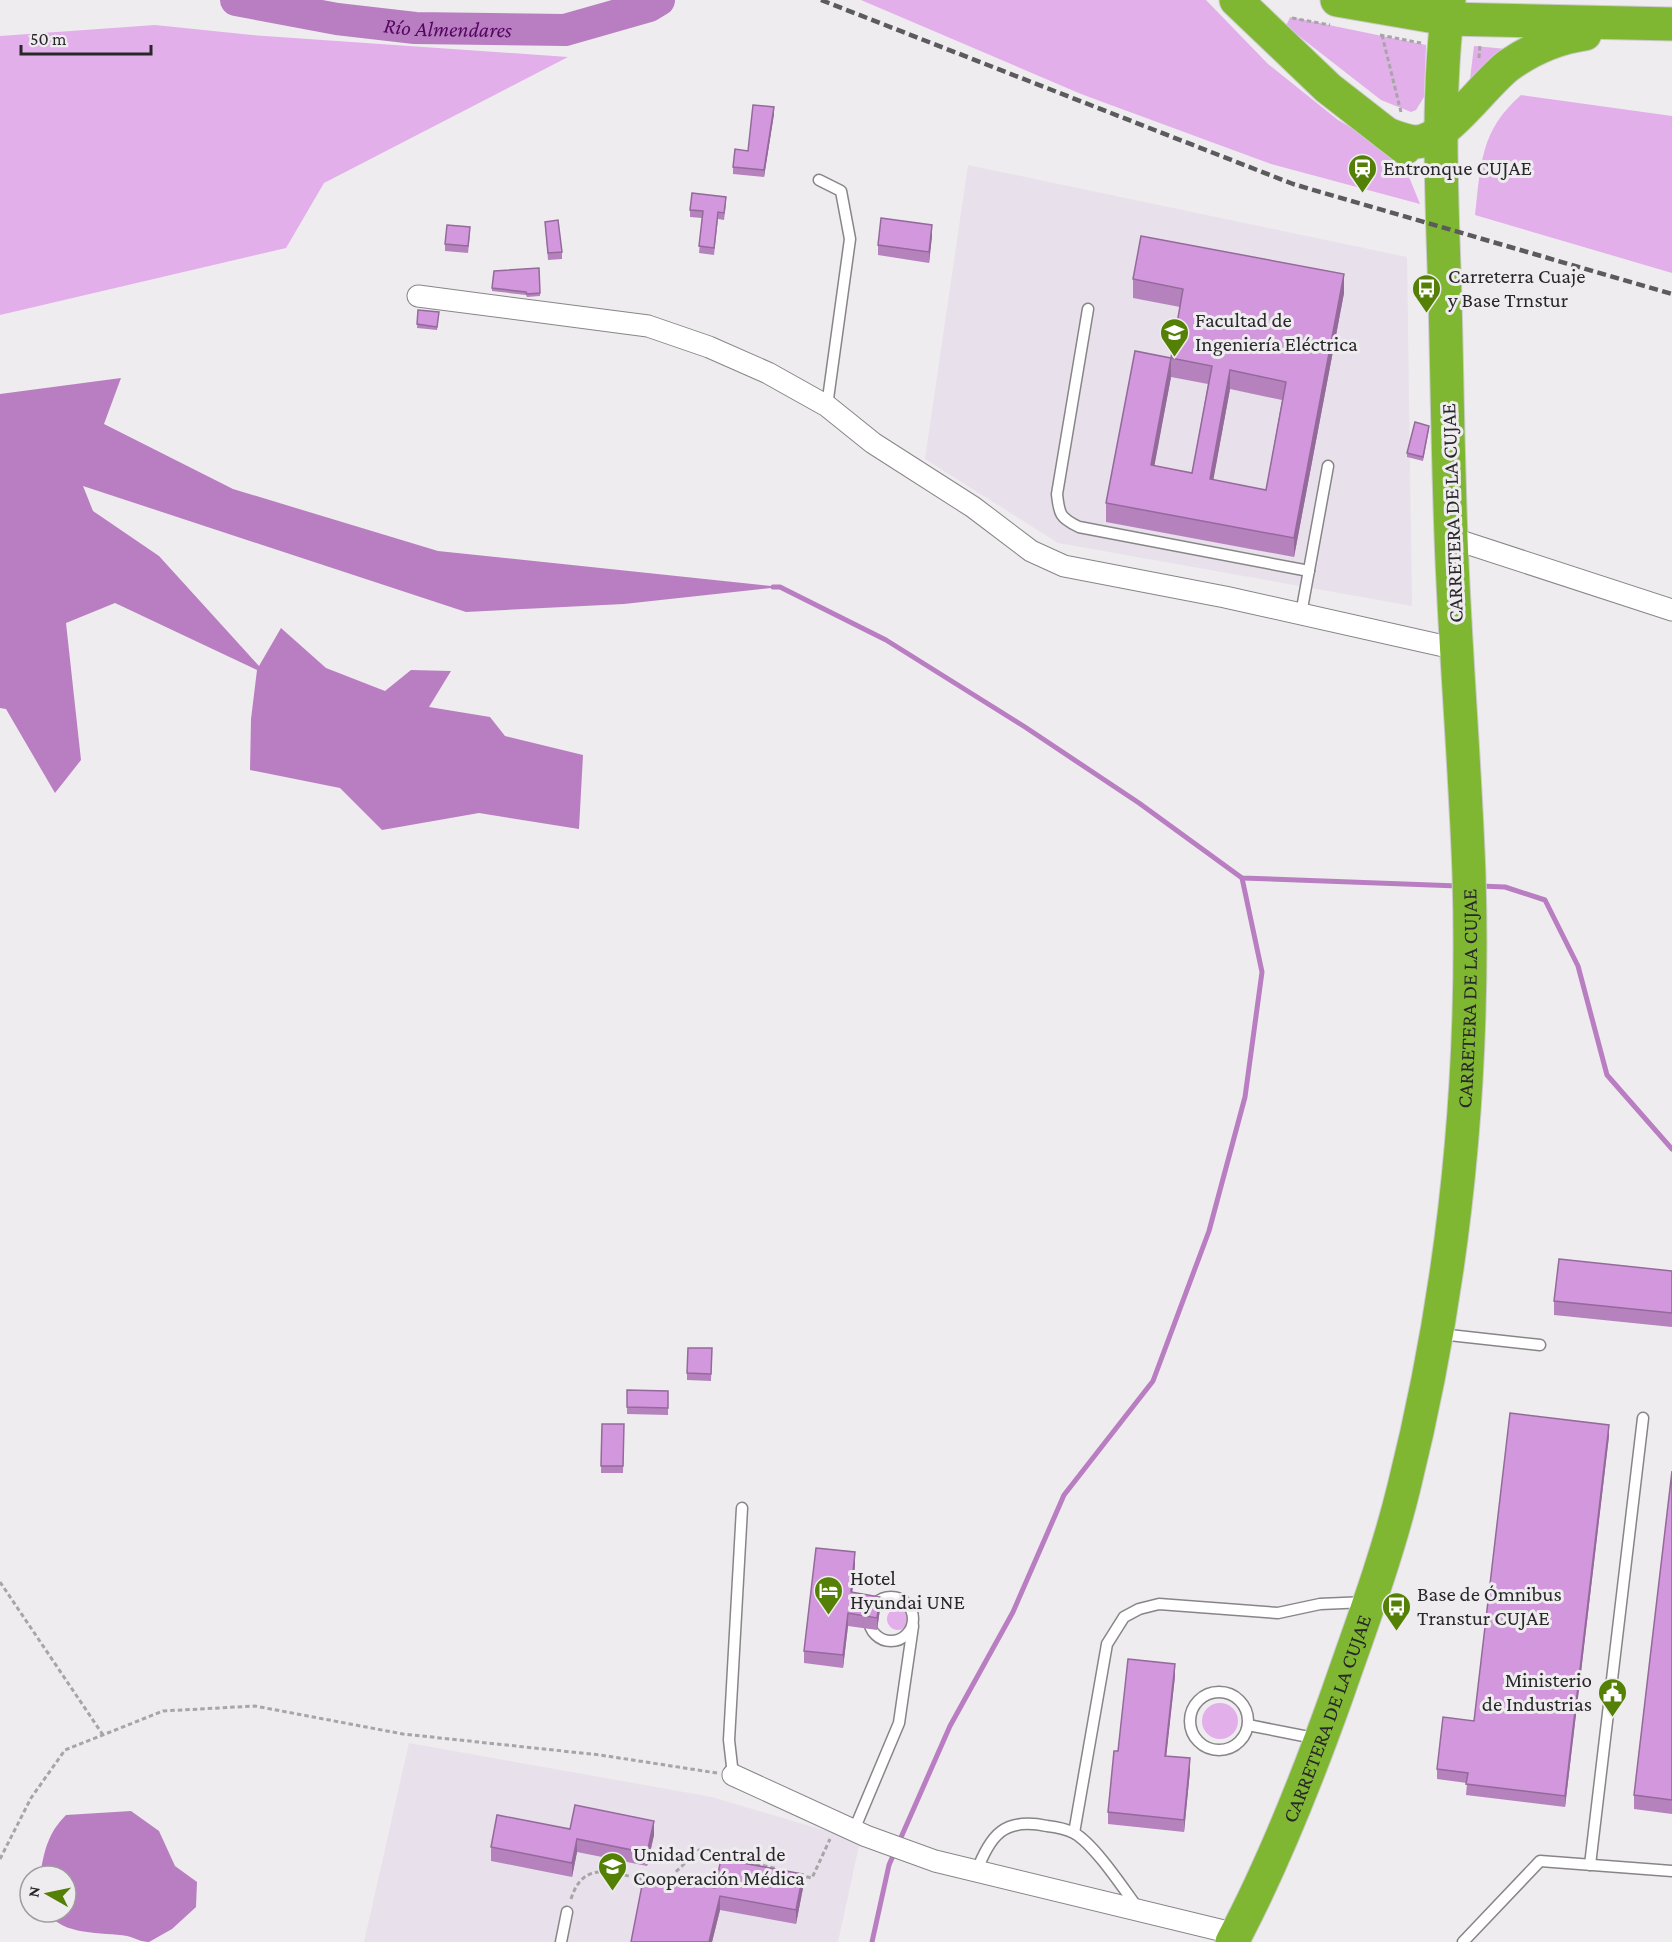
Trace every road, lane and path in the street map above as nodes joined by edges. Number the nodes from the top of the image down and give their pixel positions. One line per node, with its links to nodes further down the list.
1 (1236, 0): 8 (highway)
2 (1337, 0): 3 (highway)
3 (1448, 10): 4 (highway); 7 (highway, CARRETERA DE LA CUJAE)
4 (1482, 21): 5 (highway); 6 (path)
5 (1668, 25): 6 (highway)
6 (1478, 96): 7 (highway)
7 (1442, 130): 8 (highway); 10 (highway, CARRETERA DE LA CUJAE)
8 (1387, 134): 10 (highway)
9 (819, 180): 13 (lane)
10 (1441, 198): 15 (highway, CARRETERA DE LA CUJAE)
11 (418, 297): 13 (street)
12 (1088, 309): 16 (lane)
13 (827, 406): 18 (street)
14 (1328, 466): 16 (lane)
15 (1451, 538): 17 (street); 19 (highway, CARRETERA DE LA CUJAE)
16 (1309, 571): 18 (lane)
17 (1672, 610)
18 (1301, 614): 19 (street)
19 (1457, 649): 20 (highway, CARRETERA DE LA CUJAE)
20 (1436, 1334): 21 (lane); 25 (highway, CARRETERA DE LA CUJAE)
21 (1540, 1345)
22 (1642, 1418): 34 (lane)
23 (742, 1508): 30 (lane)
24 (0, 1582): 28 (path)
25 (1370, 1602): 29 (highway, CARRETERA DE LA CUJAE); 32 (lane)
26 (913, 1626): 26 (lane); 31 (lane)
27 (1248, 1725): 27 (lane); 29 (lane)
28 (103, 1735): 30 (path); 33 (path)
29 (1321, 1739): 43 (highway, CARRETERA DE LA CUJAE)
30 (733, 1775): 31 (street)
31 (845, 1827): 37 (path); 38 (street)
32 (1074, 1833): 38 (lane); 41 (lane)
33 (0, 1859)
34 (1590, 1865): 36 (lane); 45 (lane)
35 (778, 1870): 40 (path)
36 (1672, 1871)
37 (789, 1872)
38 (976, 1873): 41 (street)
39 (654, 1882): 42 (path)
40 (673, 1885)
41 (1140, 1910): 43 (street)
42 (567, 1912): 44 (lane)
43 (1234, 1938)
44 (561, 1942)
45 (1463, 1942)

